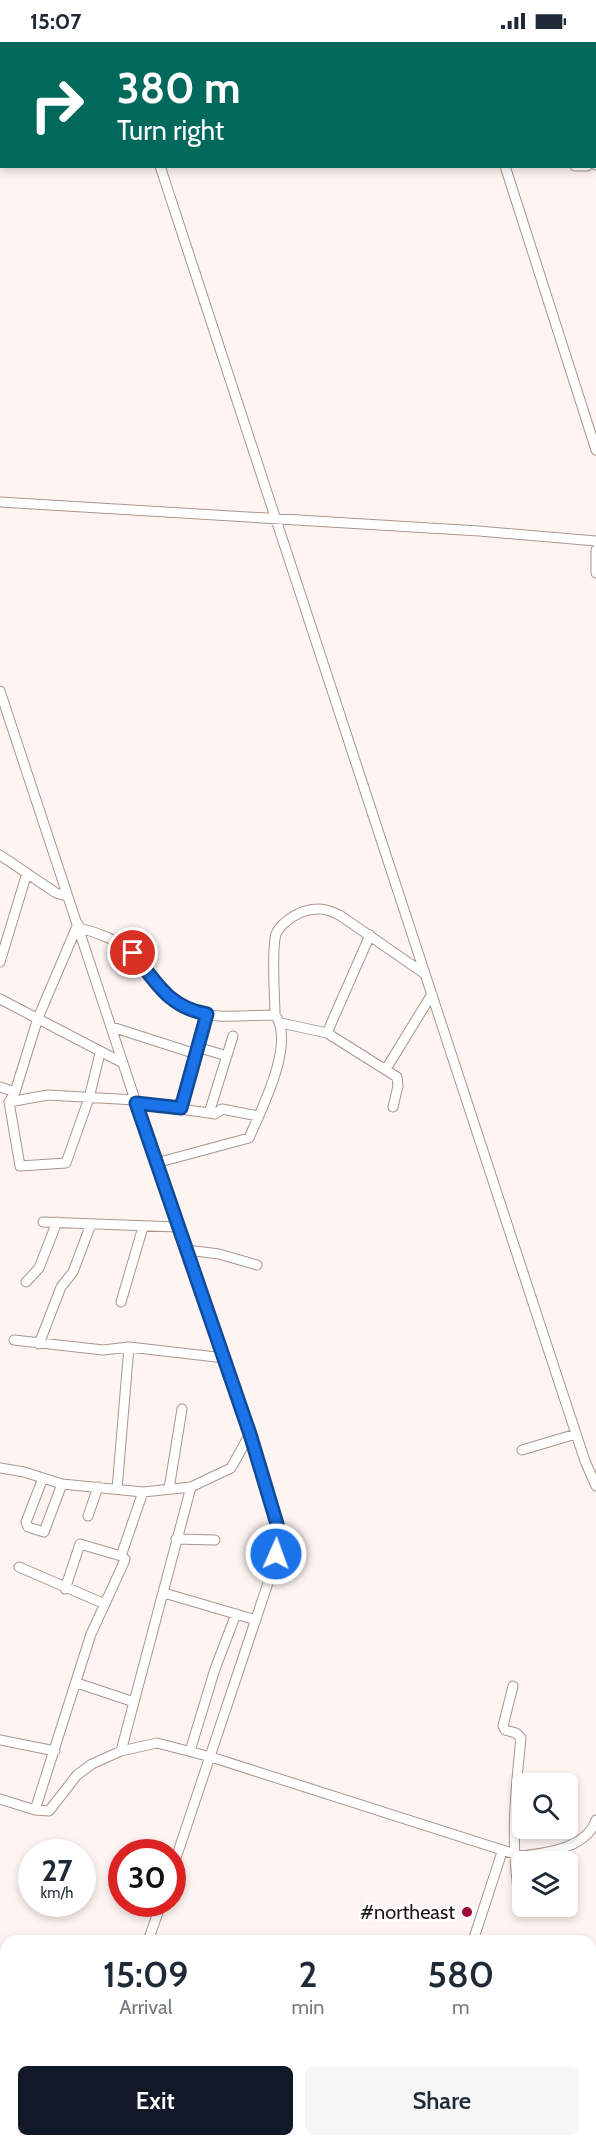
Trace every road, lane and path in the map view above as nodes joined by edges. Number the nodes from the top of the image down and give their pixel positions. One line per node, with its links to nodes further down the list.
1 (161, 168): 5 (street)
2 (506, 168): 3 (street)
3 (596, 450)
4 (0, 502): 5 (street)
5 (275, 519): 6 (street); 16 (street)
6 (596, 542)
7 (596, 550): 8 (street)
8 (596, 573)
9 (0, 691): 12 (street)
10 (0, 855): 11 (street)
11 (27, 873): 12 (street); 15 (street)
12 (67, 896): 13 (street)
13 (79, 926): 19 (street); 20 (street); 22 (street)
14 (370, 935): 16 (street); 21 (street); 23 (street)
15 (0, 962)
16 (425, 974): 17 (street)
17 (432, 994): 29 (street); 55 (street)
18 (0, 999): 20 (street)
19 (207, 1014): 21 (street); 25 (street)
20 (38, 1018): 26 (street); 31 (street)
21 (278, 1019): 23 (street); 38 (street)
22 (112, 1027): 25 (street); 28 (street)
23 (327, 1033): 29 (street)
24 (233, 1036): 27 (street)
25 (197, 1050): 27 (street); 36 (street)
26 (100, 1053): 28 (street); 32 (street)
27 (227, 1056): 37 (street)
28 (123, 1063): 34 (street)
29 (386, 1069): 35 (street)
30 (0, 1087): 31 (street)
31 (15, 1092): 33 (street)
32 (89, 1098): 33 (street); 33 (street); 34 (street)
33 (9, 1102)
34 (136, 1102): 36 (street); 39 (street)
35 (393, 1107)
36 (181, 1108): 37 (street)
37 (209, 1113): 38 (street)
38 (258, 1116): 39 (street)
39 (156, 1163): 44 (street)
40 (43, 1222): 41 (street)
41 (57, 1222): 42 (street); 47 (street)
42 (91, 1224): 43 (street); 50 (street)
43 (143, 1227): 44 (street); 48 (street)
44 (177, 1227): 45 (street)
45 (187, 1250): 46 (street); 52 (street)
46 (257, 1265)
47 (27, 1282)
48 (121, 1302)
49 (14, 1340): 50 (street)
50 (39, 1344): 51 (street)
51 (129, 1347): 52 (street); 63 (street)
52 (225, 1358): 54 (street)
53 (182, 1409): 64 (street)
54 (250, 1434): 62 (street); 75 (street)
55 (576, 1434): 56 (street); 60 (street)
56 (522, 1450)
57 (0, 1468): 58 (street)
58 (43, 1478): 59 (street); 59 (street)
59 (62, 1484): 61 (street)
60 (596, 1486)
61 (98, 1487): 63 (street); 66 (street)
62 (191, 1487): 64 (street); 67 (street)
63 (117, 1489): 65 (street)
64 (169, 1489): 65 (street)
65 (143, 1492): 69 (street)
66 (88, 1516)
67 (176, 1539): 68 (street); 72 (street)
68 (215, 1540)
69 (121, 1556): 71 (street); 73 (street)
70 (19, 1567): 71 (street)
71 (65, 1588): 73 (street)
72 (164, 1593): 74 (street); 78 (street)
73 (105, 1604): 76 (street)
74 (236, 1614): 75 (street); 82 (street)
75 (256, 1620): 83 (street)
76 (77, 1683): 78 (street); 80 (street)
77 (513, 1686): 88 (street)
78 (134, 1702): 81 (street)
79 (0, 1740): 80 (street)
80 (55, 1751): 85 (street)
81 (121, 1751): 82 (street); 85 (street)
82 (190, 1751): 83 (street)
83 (211, 1757): 87 (street); 90 (street)
84 (0, 1799): 85 (street)
85 (35, 1810)
86 (596, 1820): 89 (street)
87 (183, 1839)
88 (513, 1851)
89 (550, 1851)
90 (502, 1852): 91 (street); 94 (street)
91 (512, 1854)
92 (156, 1917): 93 (street)
93 (150, 1935)
94 (474, 1935)

